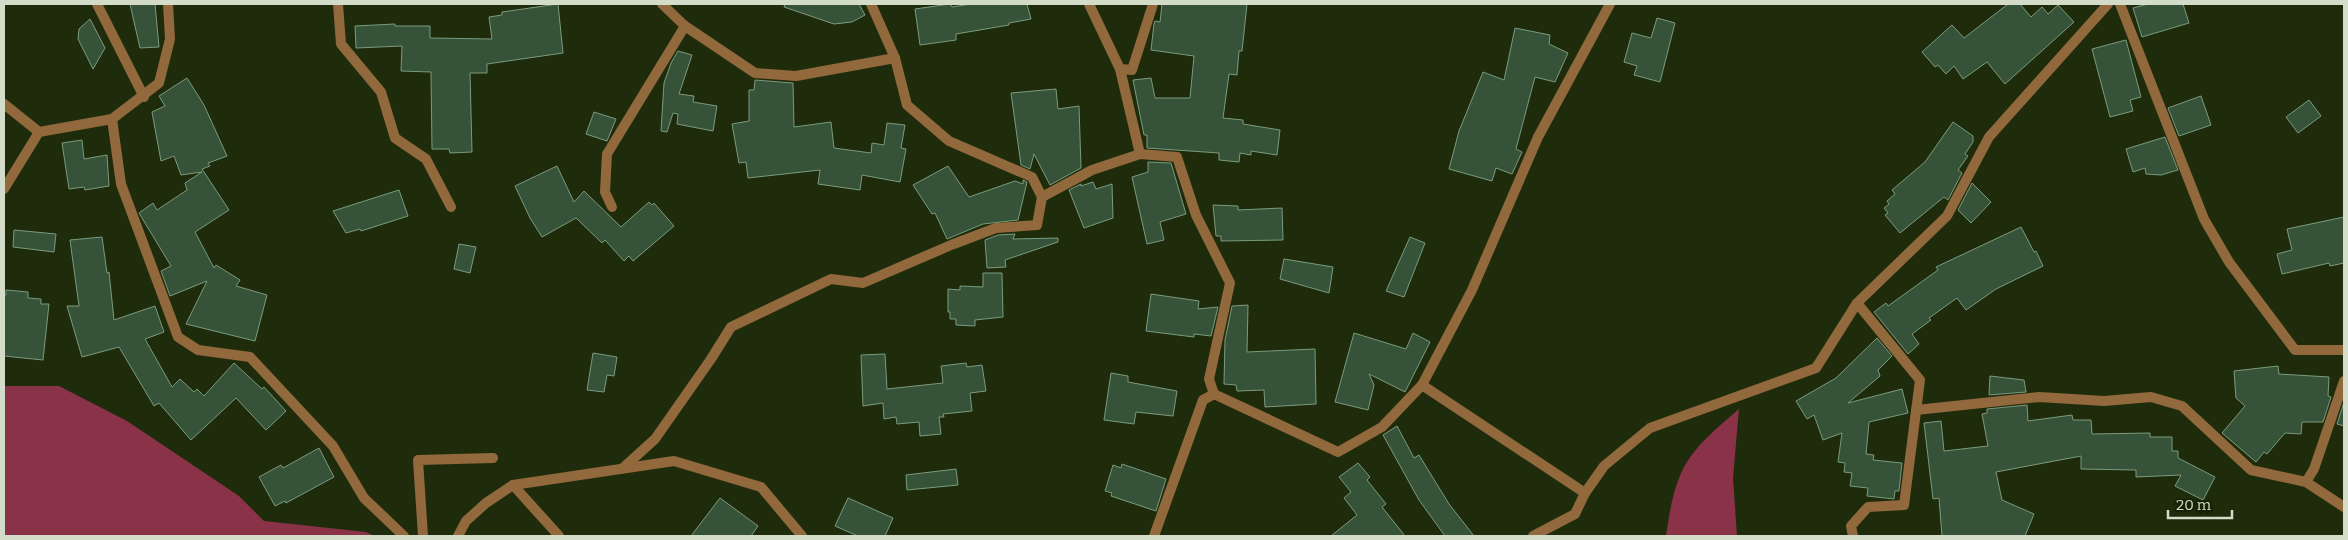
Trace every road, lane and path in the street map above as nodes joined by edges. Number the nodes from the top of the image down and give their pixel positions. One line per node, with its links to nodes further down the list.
1 (97, 4): 14 (street)
2 (168, 4): 14 (street)
3 (338, 4): 21 (street)
4 (662, 4): 11 (street)
5 (871, 4): 12 (street)
6 (1089, 4): 13 (street)
7 (1153, 4): 13 (street)
8 (1610, 4): 26 (street)
9 (2108, 4): 23 (street)
10 (2120, 4): 24 (street)
11 (685, 26): 12 (street); 22 (street)
12 (895, 58): 20 (street)
13 (1120, 69): 18 (street)
14 (144, 97): 16 (street)
15 (4, 104): 17 (street)
16 (112, 119): 17 (street); 35 (street)
17 (39, 132): 19 (street)
18 (1140, 154): 20 (street); 27 (street)
19 (4, 188)
20 (1042, 197): 30 (street)
21 (451, 207)
22 (612, 207)
23 (1857, 304): 28 (street); 33 (street)
24 (2344, 350)
25 (2344, 381): 31 (street)
26 (1422, 385): 27 (street); 33 (street)
27 (1214, 394): 40 (street)
28 (1916, 410): 31 (street); 42 (street)
29 (493, 458): 36 (street)
30 (623, 468): 32 (street); 39 (street)
31 (2306, 482): 34 (street)
32 (513, 485): 37 (street); 38 (street)
33 (1584, 493): 41 (street)
34 (2344, 507)
35 (404, 536)
36 (423, 536)
37 (458, 536)
38 (559, 536)
39 (802, 536)
40 (1154, 536)
41 (1532, 536)
42 (1853, 536)

